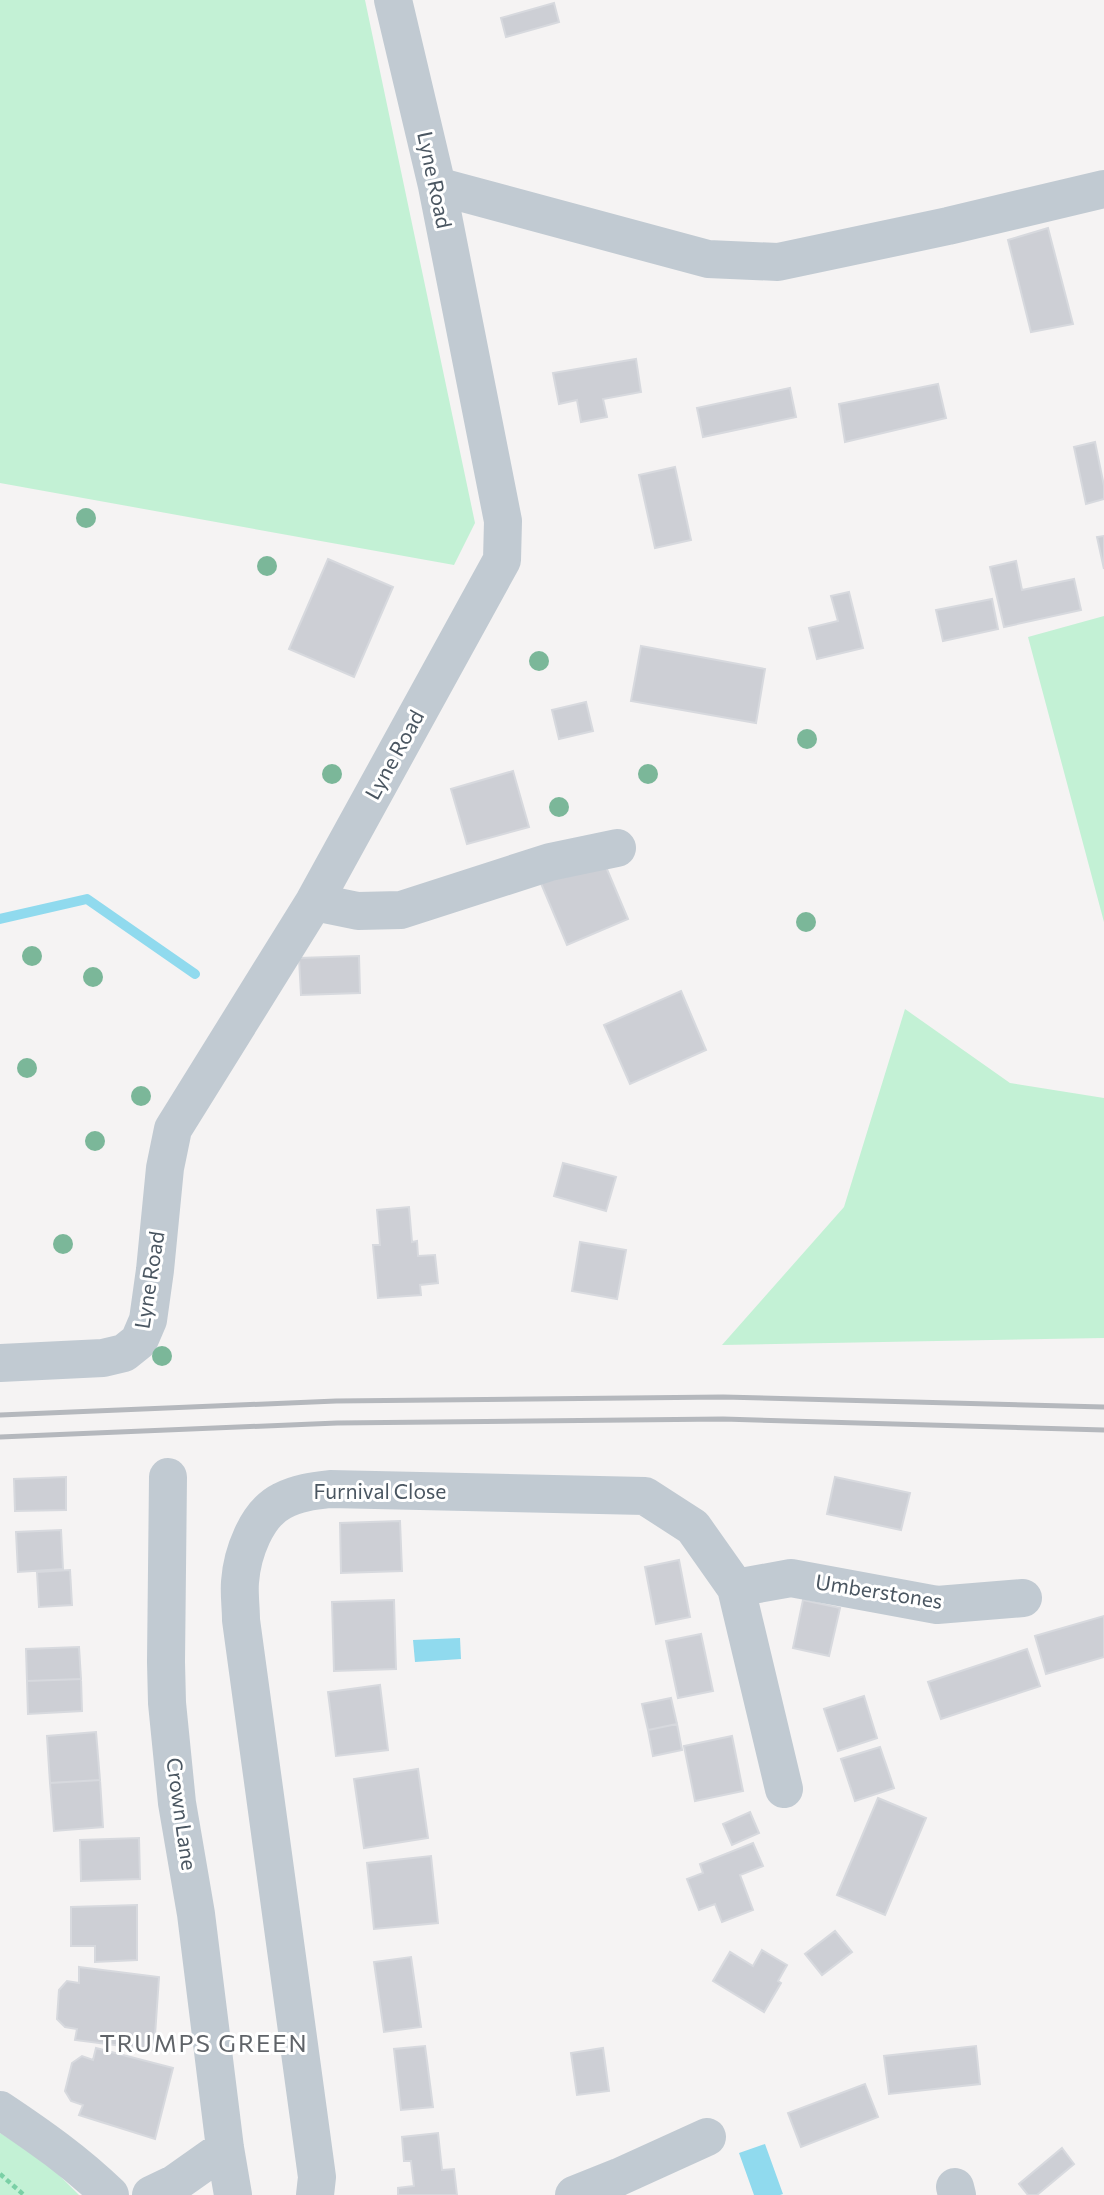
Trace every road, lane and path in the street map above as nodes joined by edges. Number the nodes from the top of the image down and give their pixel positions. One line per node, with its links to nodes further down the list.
1 (393, 0): 2 (street, Lyne Road)
2 (437, 186): 3 (street); 5 (street, Lyne Road)
3 (1104, 189)
4 (617, 848): 5 (street)
5 (314, 902): 6 (street, Lyne Road)
6 (0, 1363)
7 (168, 1477): 13 (street, Crown Lane)
8 (736, 1588): 9 (street, Umberstones); 10 (street, Furnival Close); 19 (street, Furnival Close)
9 (1023, 1598)
10 (785, 1789)
11 (0, 2110): 16 (street)
12 (707, 2137): 20 (street)
13 (225, 2148): 17 (street); 18 (street, Crown Lane)
14 (0, 2175): 15 (path)
15 (24, 2195)
16 (110, 2195)
17 (151, 2195)
18 (233, 2195)
19 (315, 2195)
20 (574, 2195)

